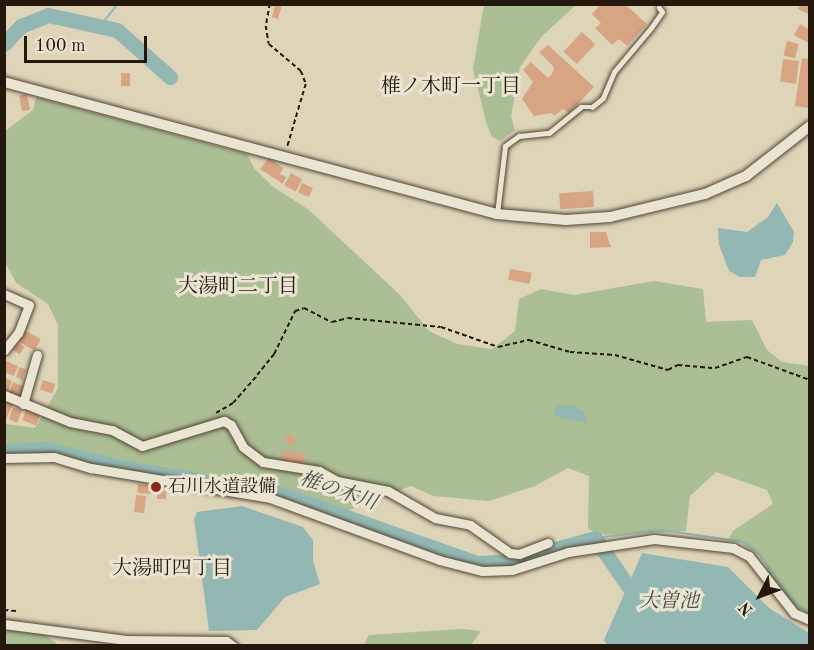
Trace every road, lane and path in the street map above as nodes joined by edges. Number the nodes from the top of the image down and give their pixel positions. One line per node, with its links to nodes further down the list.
1 (270, 4): 5 (path)
2 (659, 8): 6 (lane)
3 (4, 82): 5 (street)
4 (810, 126): 6 (street)
5 (284, 157): 6 (street)
6 (497, 214)
7 (4, 294): 8 (street)
8 (4, 350)
9 (37, 356): 12 (street)
10 (810, 380): 13 (path)
11 (4, 395): 12 (street)
12 (23, 404): 13 (street)
13 (210, 427): 15 (street)
14 (4, 458): 18 (street)
15 (548, 543)
16 (4, 610): 17 (path)
17 (16, 611)
18 (810, 620)
19 (4, 624): 20 (street)
20 (233, 645)

